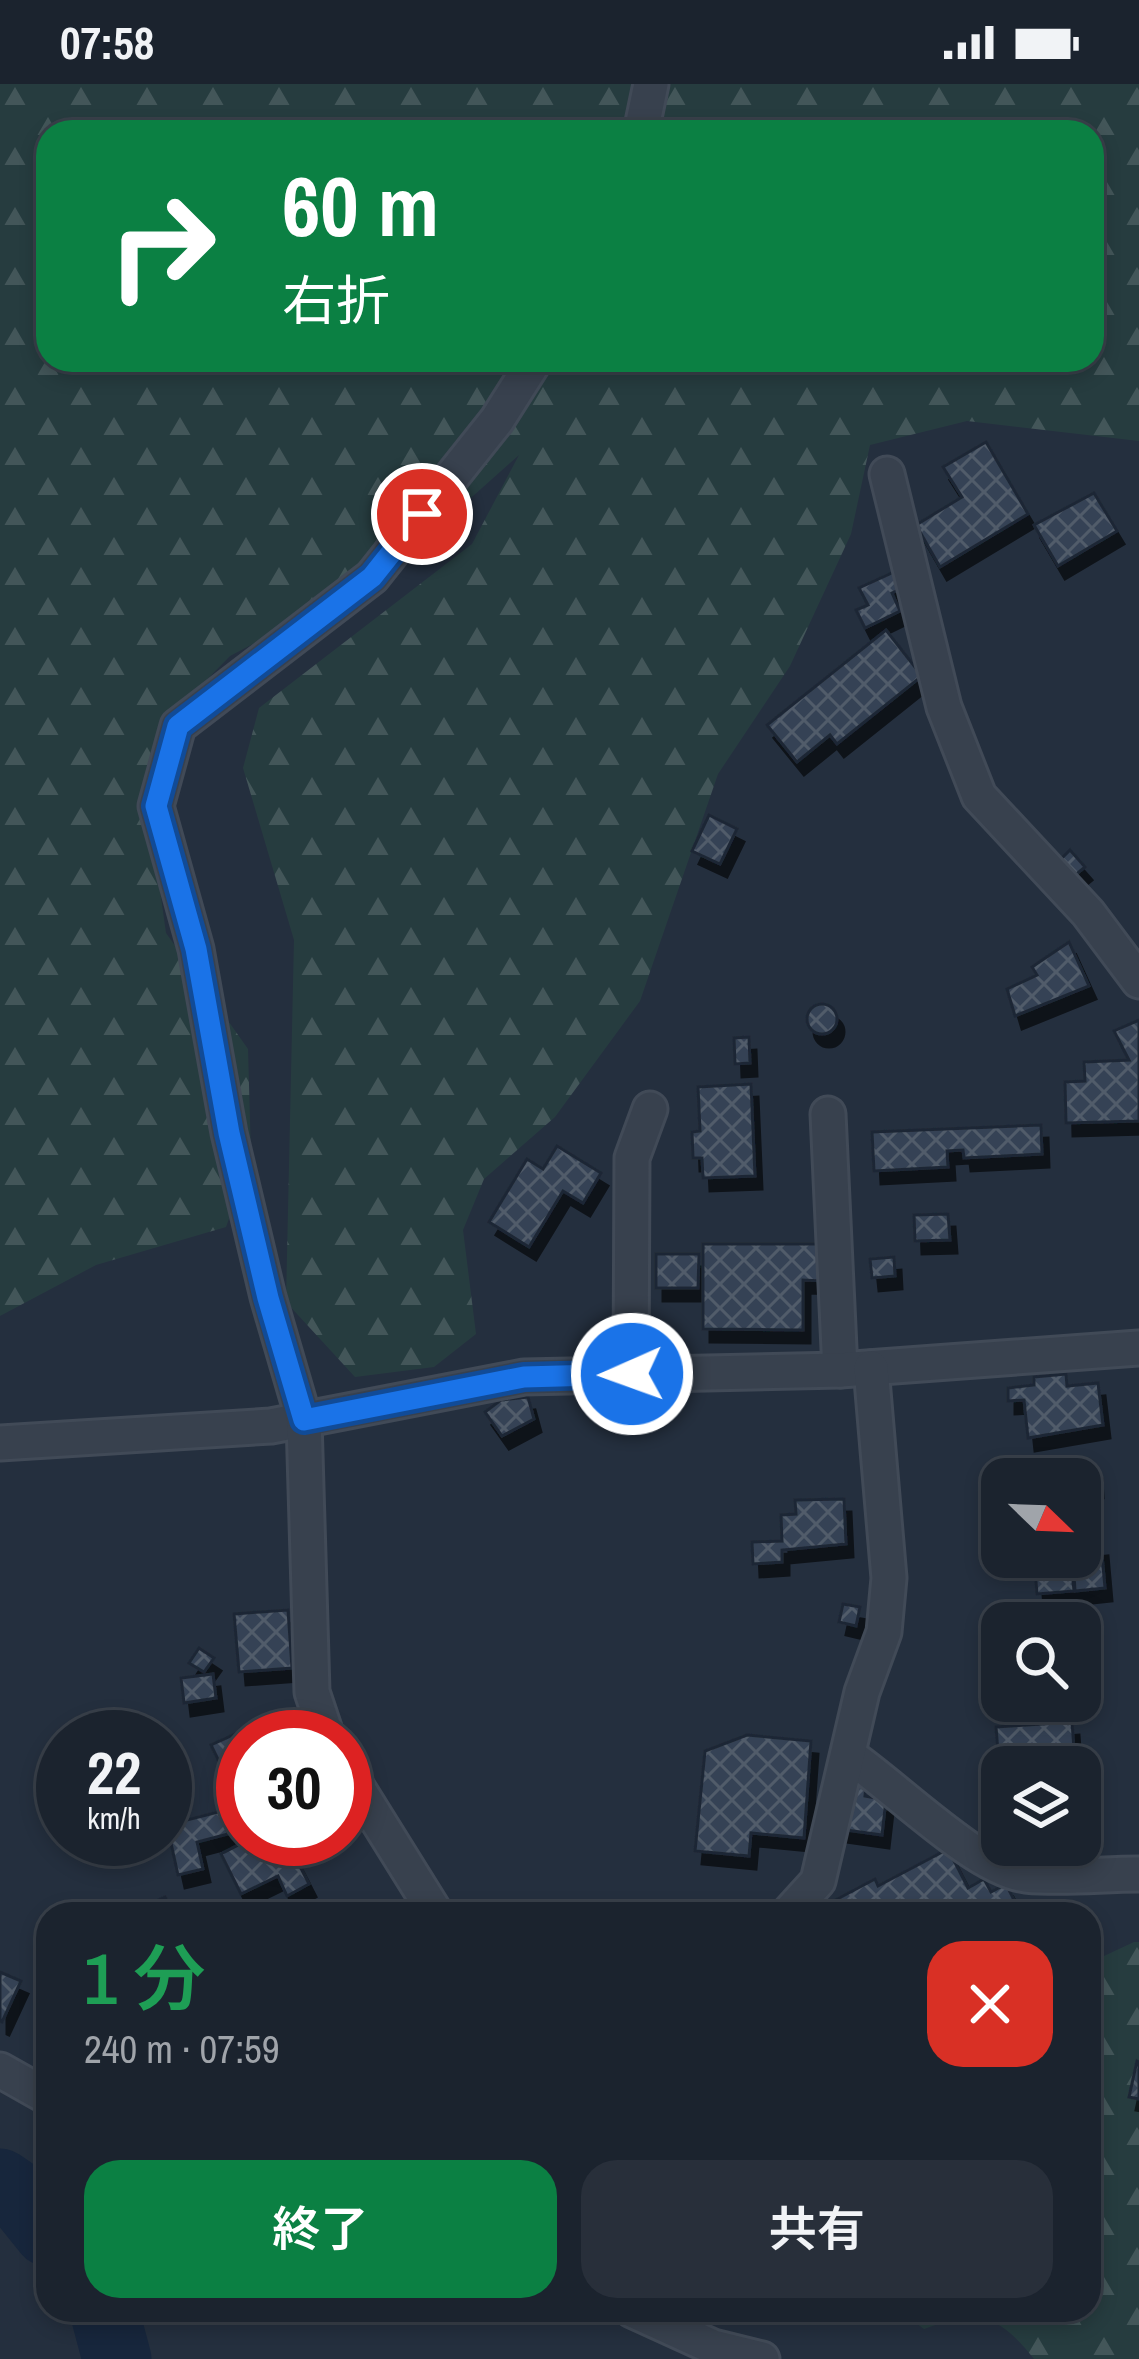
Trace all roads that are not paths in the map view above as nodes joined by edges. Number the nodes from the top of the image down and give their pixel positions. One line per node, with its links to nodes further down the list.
1 (651, 84): 2 (street)
2 (644, 120)
3 (527, 372): 11 (street)
4 (887, 474): 5 (street)
5 (1139, 981)
6 (650, 1109): 10 (street)
7 (828, 1114): 9 (street)
8 (1139, 1348): 9 (street)
9 (856, 1369): 10 (street); 14 (street)
10 (632, 1374): 11 (street)
11 (304, 1420): 12 (street); 13 (street)
12 (0, 1443)
13 (318, 1710)
14 (848, 1755): 16 (street); 18 (street)
15 (372, 1811): 17 (street)
16 (1139, 1874)
17 (429, 1902)
18 (799, 1902)
19 (0, 2070): 20 (street)
20 (36, 2090)
21 (653, 2322): 22 (street)
22 (709, 2353): 23 (street)
23 (762, 2359)

